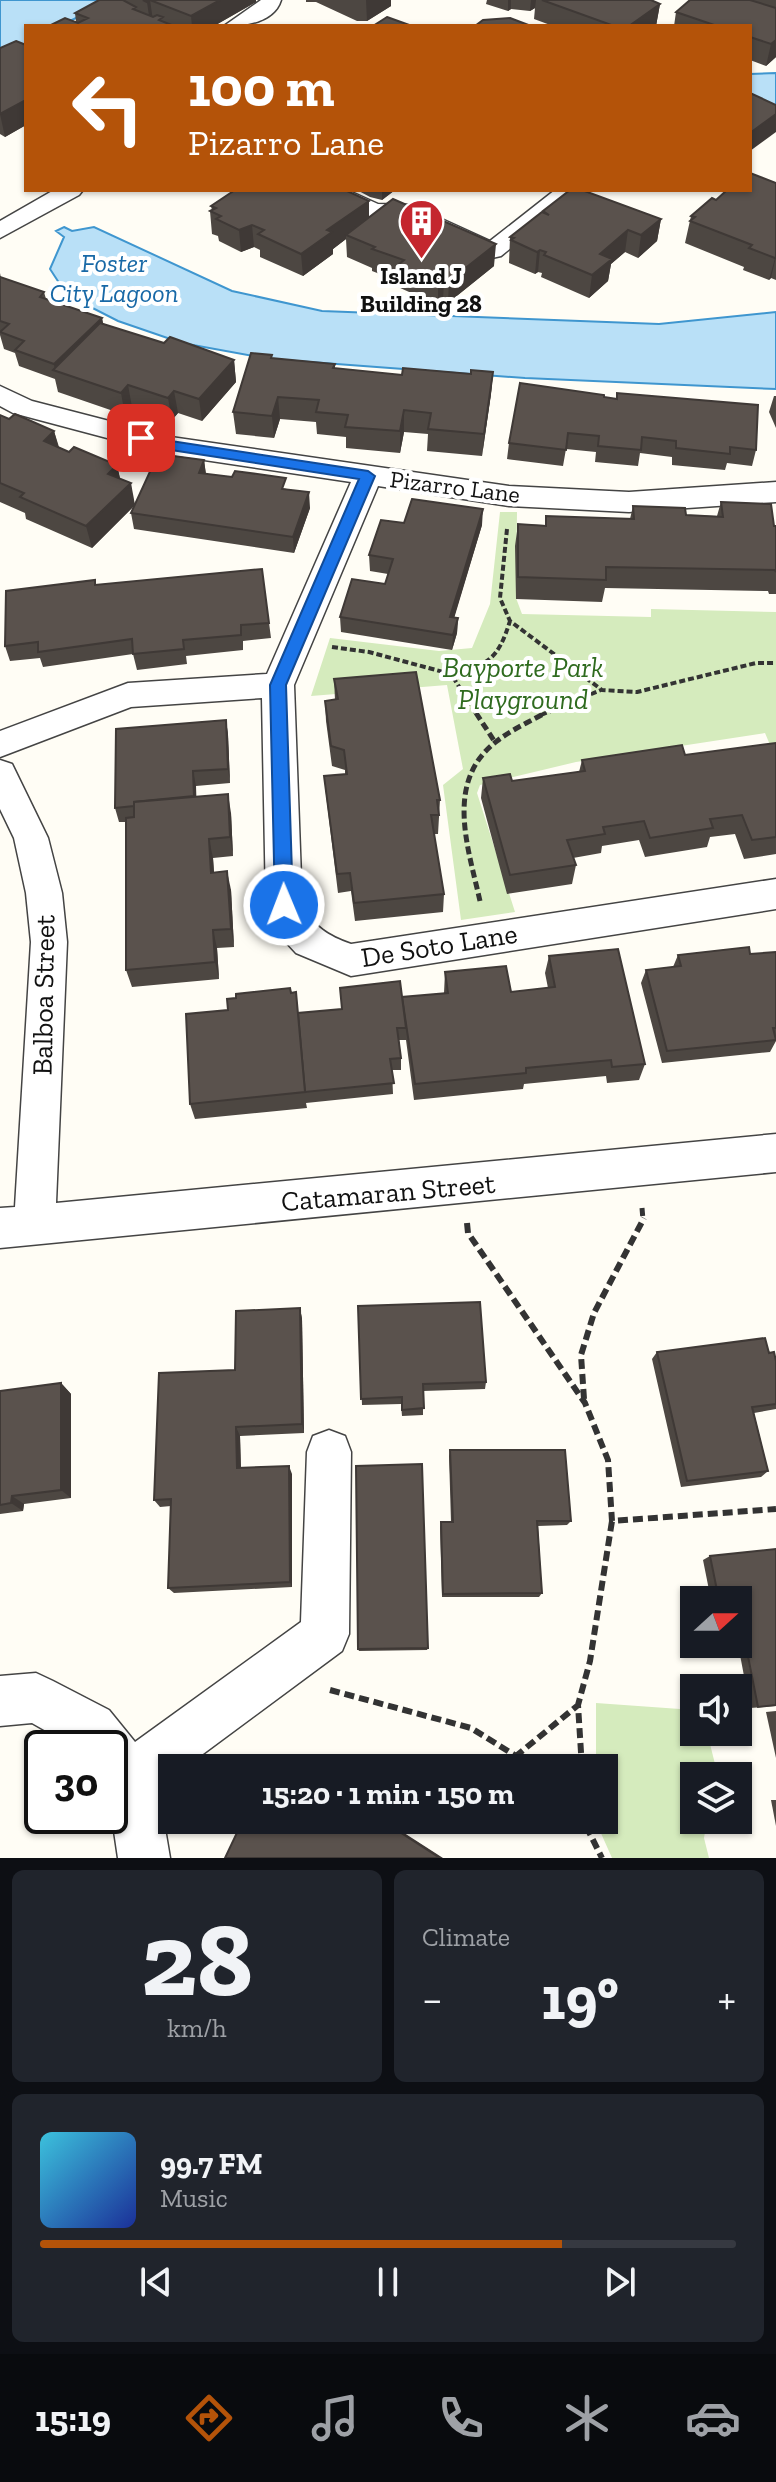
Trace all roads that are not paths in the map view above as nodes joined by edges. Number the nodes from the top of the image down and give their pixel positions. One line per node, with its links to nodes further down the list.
1 (271, 0): 2 (street)
2 (237, 24)
3 (68, 192): 6 (street)
4 (332, 192): 5 (street)
5 (567, 192)
6 (0, 231)
7 (0, 395): 8 (street, Pizarro Lane)
8 (368, 476): 9 (street, Pizarro Lane); 10 (street, De Soto Lane)
9 (776, 492)
10 (278, 685): 11 (street); 13 (street, De Soto Lane)
11 (0, 744)
12 (0, 773): 15 (street, Balboa Street)
13 (776, 894)
14 (776, 1153): 15 (street, Catamaran Street)
15 (17, 1227)
16 (329, 1452): 19 (street)
17 (0, 1701): 18 (street)
18 (93, 1730)
19 (128, 1751)
20 (128, 1801): 21 (street)
21 (144, 1858)

